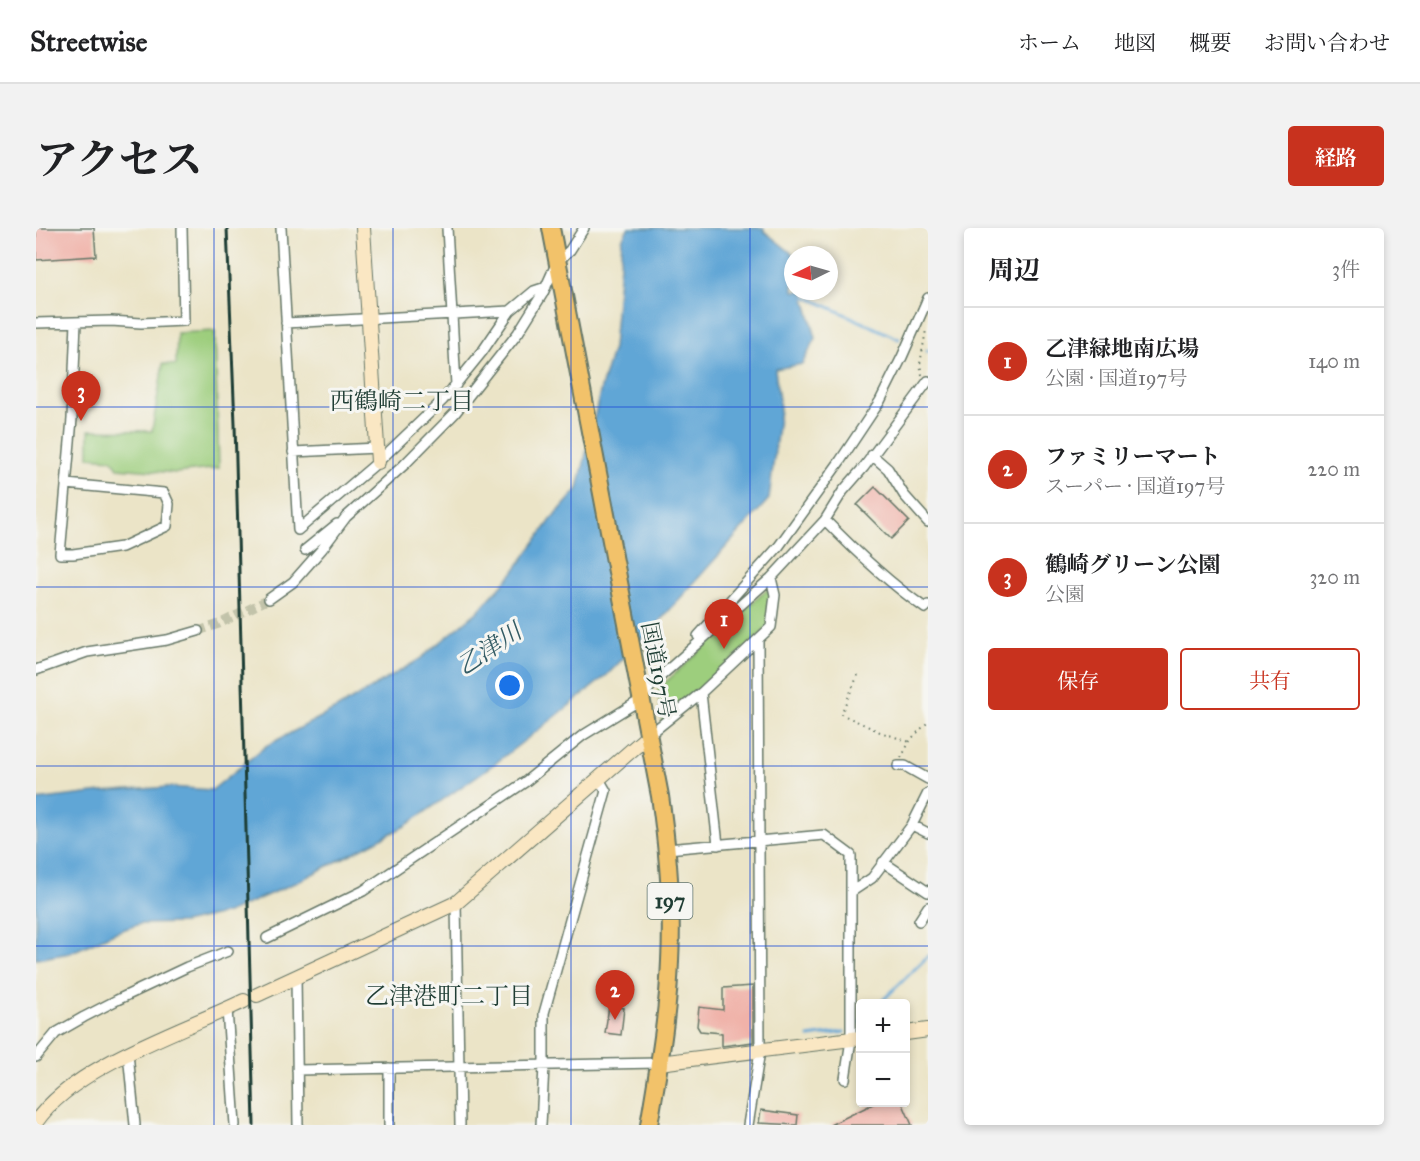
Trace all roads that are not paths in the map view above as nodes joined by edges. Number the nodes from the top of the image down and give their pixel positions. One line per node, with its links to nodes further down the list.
1 (182, 228): 12 (street)
2 (281, 228): 14 (street)
3 (363, 228): 11 (street)
4 (447, 228): 10 (street)
5 (551, 228): 7 (highway, 国道197号 / 197)
6 (584, 228): 7 (street)
7 (554, 276): 9 (street); 21 (street); 33 (highway, 国道197号 / 197)
8 (928, 298): 30 (street)
9 (510, 311): 10 (street); 16 (street)
10 (452, 314): 11 (street); 16 (street)
11 (369, 319): 14 (street); 18 (street)
12 (76, 322): 13 (street); 20 (street)
13 (36, 323)
14 (286, 323): 17 (street)
15 (927, 382): 19 (street)
16 (456, 385): 18 (street)
17 (293, 452): 18 (street); 18 (street)
18 (377, 455)
19 (872, 455): 22 (street); 23 (street)
20 (66, 484): 20 (street)
21 (346, 517): 24 (street); 26 (street)
22 (825, 520): 25 (street); 27 (street)
23 (928, 522)
24 (305, 550)
25 (771, 578): 29 (street); 30 (street)
26 (269, 599)
27 (928, 605)
28 (198, 631): 31 (street)
29 (758, 641): 32 (street); 41 (street)
30 (687, 652): 33 (street)
31 (36, 670)
32 (701, 693): 34 (street); 42 (street)
33 (642, 699): 34 (highway, 国道197号 / 197); 50 (street)
34 (649, 735): 36 (street); 43 (highway, 国道197号 / 197)
35 (898, 766): 37 (street)
36 (599, 779): 47 (street); 63 (street)
37 (928, 779)
38 (928, 794): 39 (street)
39 (912, 825): 40 (street); 44 (street)
40 (928, 833)
41 (759, 841): 42 (street); 45 (street); 59 (street)
42 (718, 845): 43 (street)
43 (667, 849): 62 (highway, 国道197号 / 197)
44 (883, 862): 45 (street); 46 (street)
45 (851, 892): 58 (street)
46 (928, 892)
47 (456, 903): 52 (street); 64 (street)
48 (928, 907): 49 (street)
49 (919, 921)
50 (267, 938)
51 (228, 951): 61 (street)
52 (296, 976): 53 (street); 66 (street)
53 (257, 995)
54 (244, 1001): 55 (street)
55 (227, 1009): 60 (street); 70 (street)
56 (928, 1030): 57 (street)
57 (910, 1032)
58 (856, 1039): 59 (street); 67 (street)
59 (760, 1051): 62 (street); 76 (street)
60 (128, 1053): 68 (street); 69 (street)
61 (36, 1057)
62 (659, 1063): 63 (street); 75 (highway, 国道197号 / 197)
63 (544, 1066): 64 (street); 74 (street)
64 (459, 1067): 65 (street); 73 (street)
65 (389, 1068): 66 (street); 72 (street)
66 (297, 1070): 71 (street)
67 (845, 1079)
68 (41, 1120)
69 (135, 1125)
70 (235, 1125)
71 (298, 1125)
72 (389, 1125)
73 (460, 1125)
74 (541, 1125)
75 (649, 1125)
76 (748, 1125)

